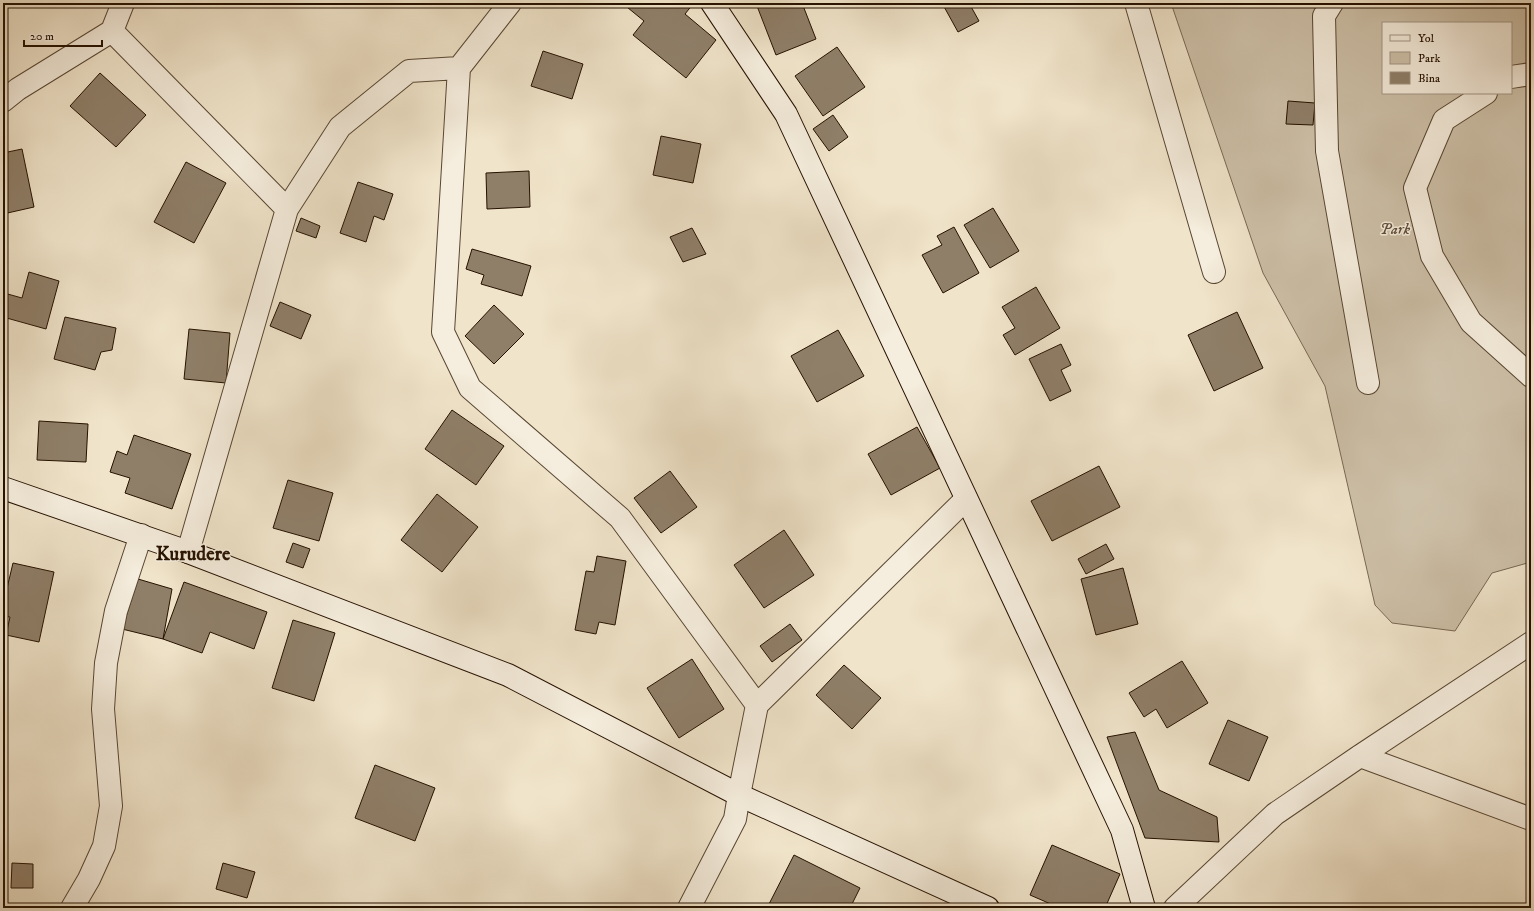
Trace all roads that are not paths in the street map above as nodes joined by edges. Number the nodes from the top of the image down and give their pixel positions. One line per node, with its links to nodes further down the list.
1 (123, 3): 6 (street)
2 (510, 3): 7 (street)
3 (712, 3): 17 (street)
4 (1136, 3): 13 (street)
5 (1332, 3): 15 (street)
6 (112, 31): 11 (street); 12 (street)
7 (459, 68): 12 (street); 21 (street)
8 (1531, 74): 9 (street)
9 (1512, 78)
10 (1484, 94): 14 (street)
11 (3, 100)
12 (287, 209): 19 (street)
13 (1214, 272)
14 (1531, 376)
15 (1368, 383)
16 (3, 488): 18 (street)
17 (966, 499): 21 (street); 28 (street)
18 (141, 535): 19 (street); 25 (street)
19 (188, 552): 23 (street)
20 (1531, 643): 22 (street)
21 (757, 705): 23 (street)
22 (1360, 756): 24 (street); 29 (street)
23 (738, 794): 26 (street); 27 (street)
24 (1531, 819)
25 (72, 908)
26 (689, 908)
27 (988, 908)
28 (1144, 908)
29 (1175, 908)

